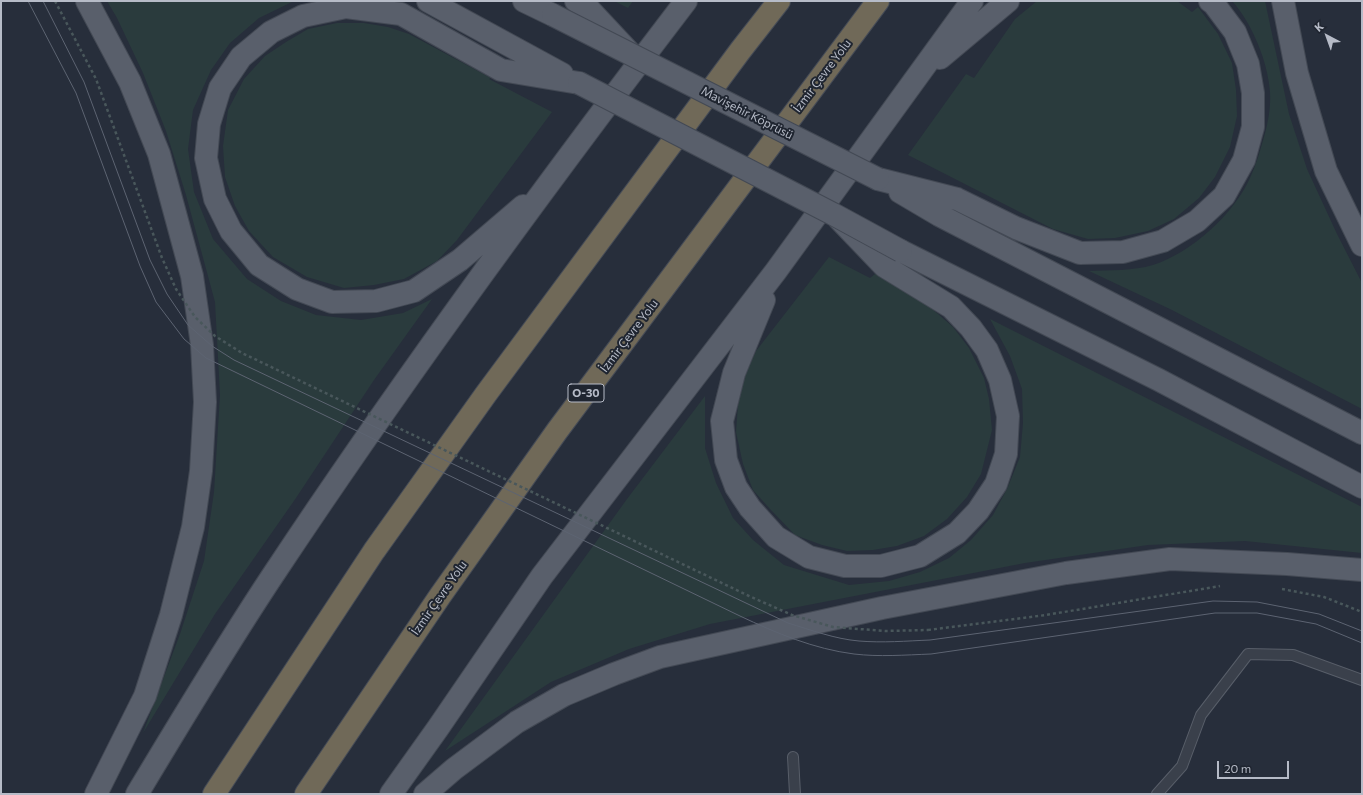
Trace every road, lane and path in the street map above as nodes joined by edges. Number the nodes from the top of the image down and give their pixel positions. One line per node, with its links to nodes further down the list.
1 (55, 1): 26 (path, bridge)
2 (87, 1): 31 (main road)
3 (428, 1): 17 (main road)
4 (524, 1): 15 (main road, Mavişehir Köprüsü, bridge)
5 (576, 1): 15 (main road, bridge)
6 (675, 1): 14 (main road)
7 (686, 1): 14 (main road)
8 (779, 1): 33 (highway)
9 (878, 1): 34 (highway, İzmir Çevre Yolu / O-30)
10 (972, 1): 16 (main road)
11 (1008, 1): 16 (main road)
12 (1210, 1): 18 (main road)
13 (1283, 1): 21 (main road)
14 (666, 28): 19 (main road)
15 (634, 57): 18 (main road, Mavişehir Köprüsü, bridge)
16 (914, 81): 22 (main road)
17 (579, 83): 19 (main road); 20 (main road, bridge)
18 (878, 179): 23 (main road, Mavişehir Köprüsü)
19 (551, 181): 32 (main road)
20 (833, 214): 22 (main road, bridge); 24 (main road, bridge)
21 (1362, 246)
22 (776, 271): 35 (main road)
23 (1362, 433)
24 (1362, 487)
25 (1362, 570): 36 (main road)
26 (1224, 586)
27 (1280, 588): 28 (path)
28 (1362, 612)
29 (1362, 680): 38 (lane)
30 (793, 758): 37 (lane)
31 (96, 794)
32 (137, 794)
33 (214, 794)
34 (306, 794)
35 (391, 794)
36 (425, 794)
37 (796, 794)
38 (1157, 794)

